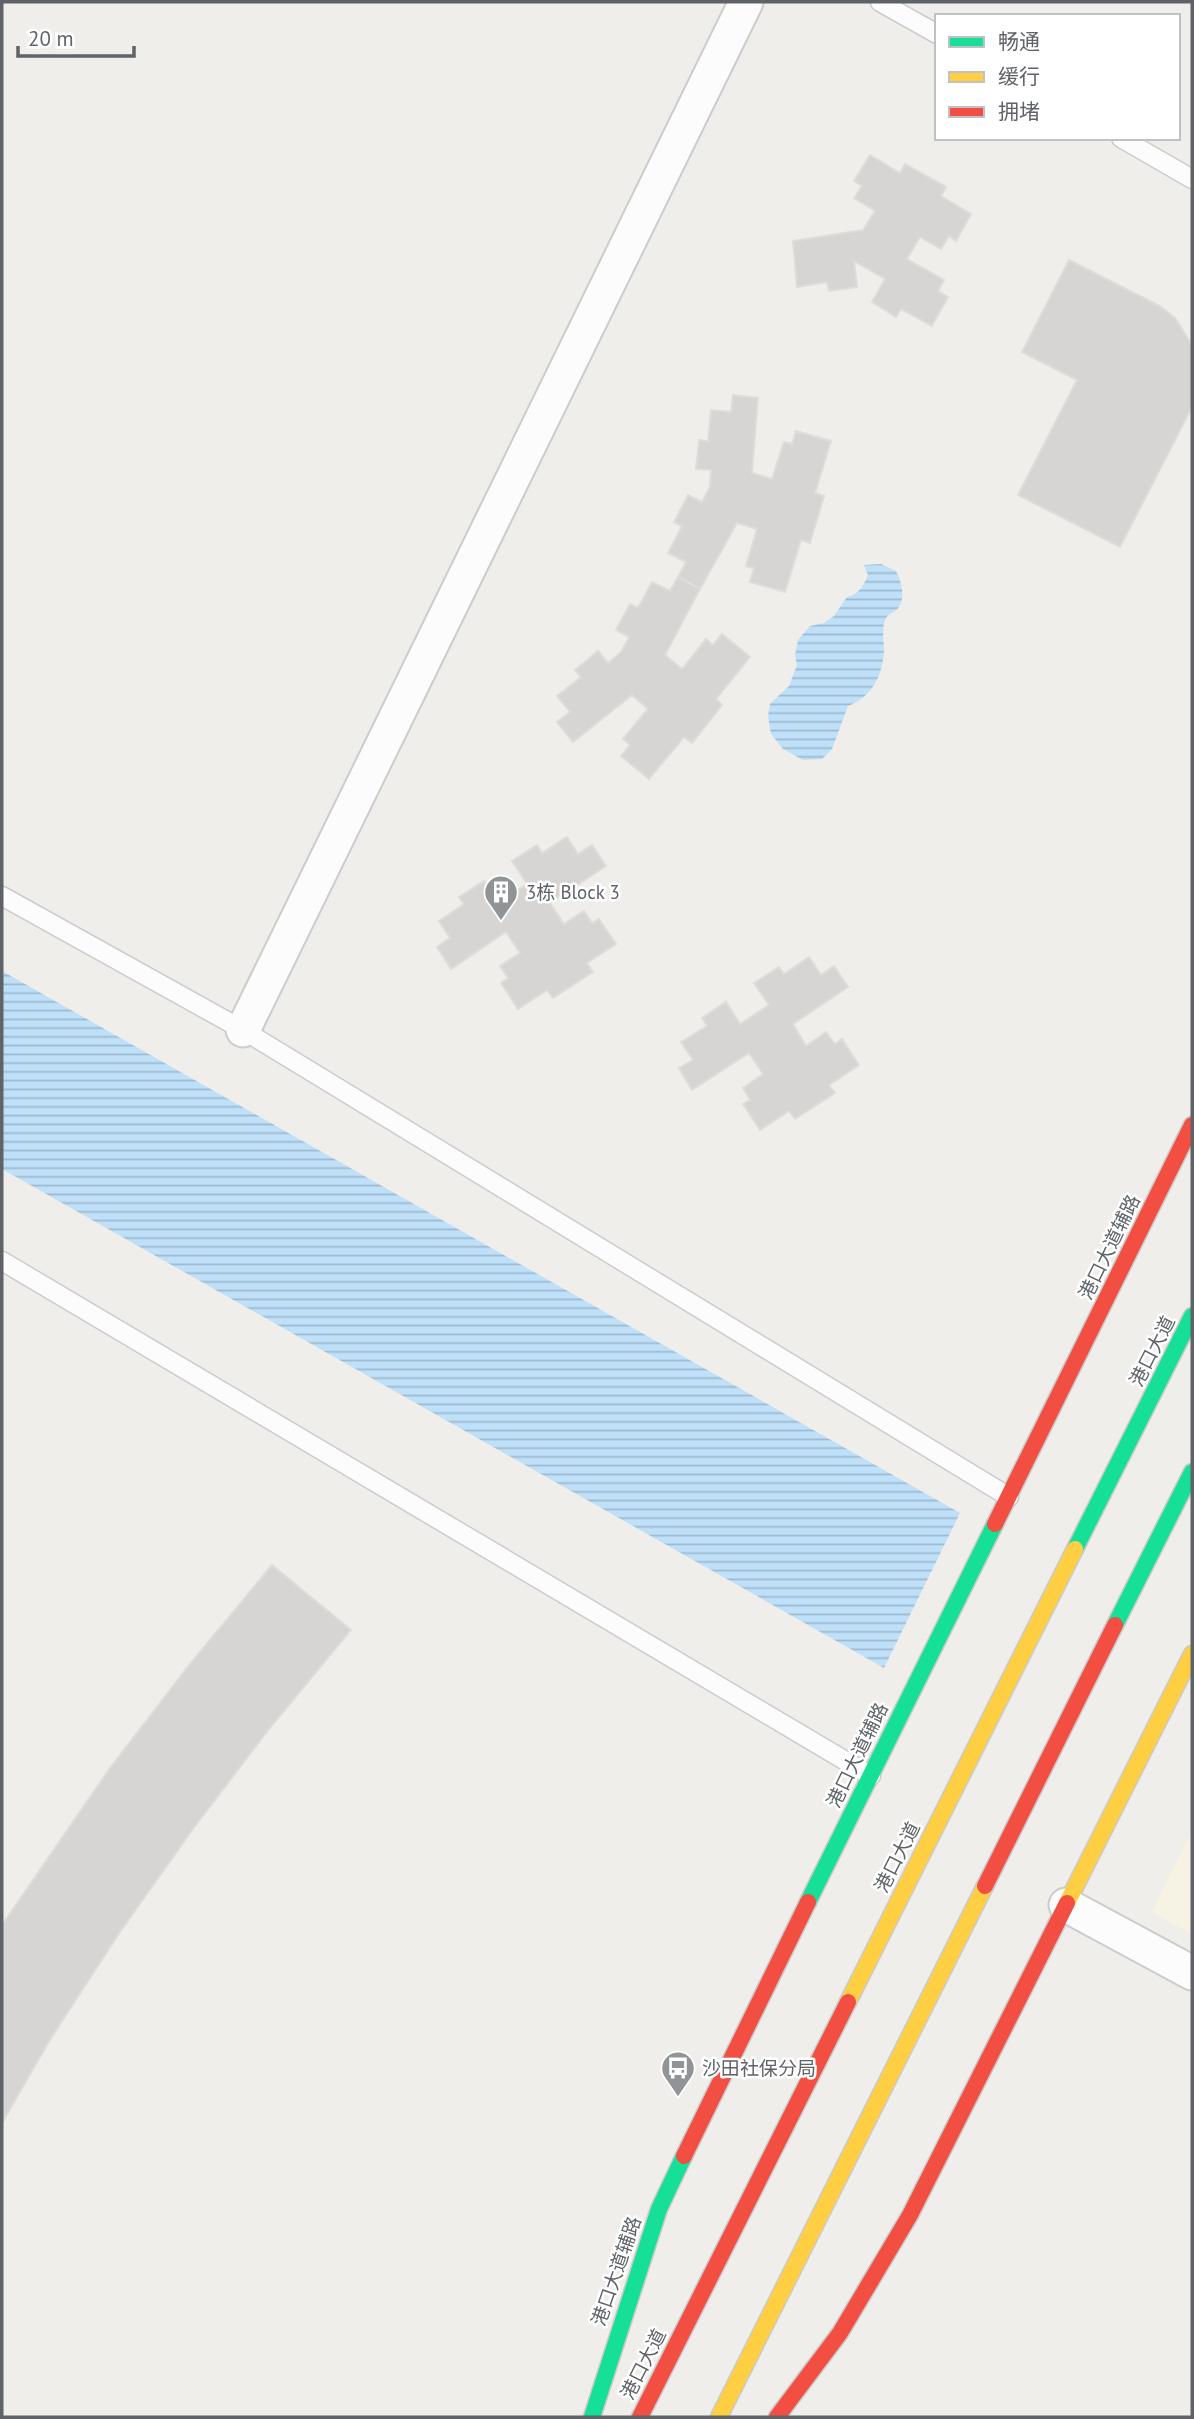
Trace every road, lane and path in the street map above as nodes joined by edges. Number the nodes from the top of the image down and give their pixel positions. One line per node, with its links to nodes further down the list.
1 (746, 2): 7 (street)
2 (880, 2): 3 (lane)
3 (935, 33)
4 (1124, 140): 5 (lane)
5 (1192, 179)
6 (2, 896): 7 (lane)
7 (243, 1030): 12 (lane)
8 (1192, 1125): 12 (main road, 港口大道辅路)
9 (2, 1261): 14 (lane)
10 (1192, 1316): 18 (main road, 港口大道)
11 (1192, 1472): 19 (main road)
12 (1009, 1497): 14 (main road, 港口大道辅路)
13 (1192, 1654): 15 (main road)
14 (871, 1776): 17 (main road, 港口大道辅路)
15 (1066, 1905): 16 (street); 20 (main road)
16 (1192, 1973)
17 (592, 2417)
18 (640, 2417)
19 (719, 2417)
20 (778, 2417)

